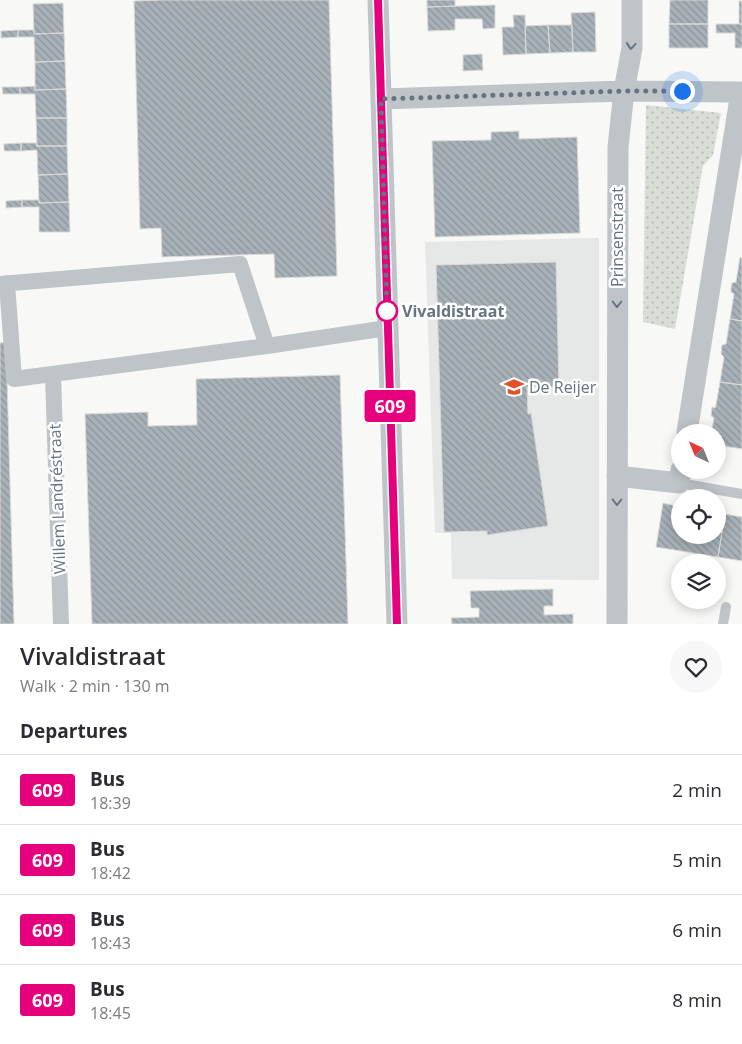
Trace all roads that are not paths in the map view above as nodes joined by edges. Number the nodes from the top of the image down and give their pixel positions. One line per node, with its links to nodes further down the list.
1 (378, 0): 5 (street)
2 (632, 0): 3 (street, Prinsenstraat, one-way to 3)
3 (624, 91): 4 (street); 5 (street); 11 (street, Prinsenstraat, one-way to 11)
4 (742, 92): 10 (street)
5 (381, 99): 7 (street)
6 (4, 283): 8 (street); 9 (street)
7 (387, 328): 8 (street); 17 (street)
8 (267, 346): 9 (street)
9 (53, 374): 16 (street, Willem Landréstraat)
10 (688, 424)
11 (617, 476): 12 (street); 18 (street, Prinsenstraat, one-way to 18)
12 (671, 477)
13 (687, 479): 14 (lane)
14 (742, 494)
15 (726, 609): 19 (lane)
16 (61, 624)
17 (397, 624)
18 (617, 624)
19 (722, 624)

